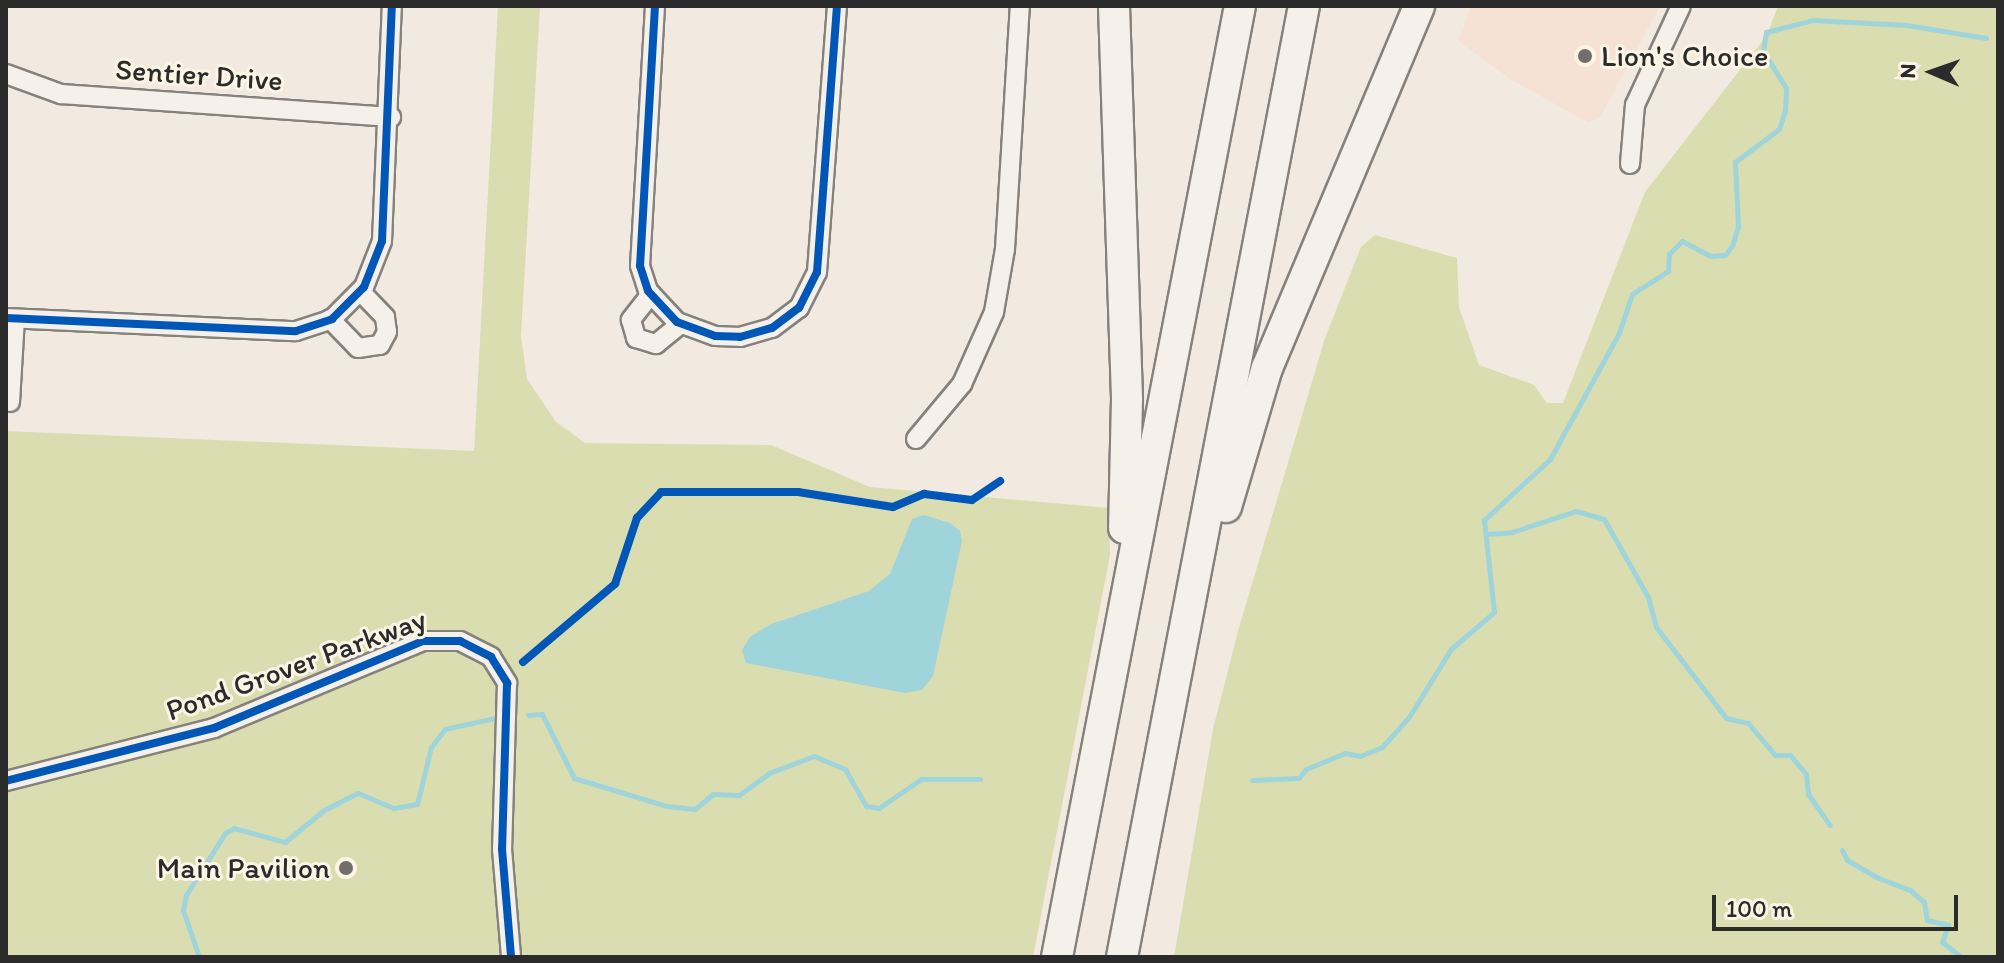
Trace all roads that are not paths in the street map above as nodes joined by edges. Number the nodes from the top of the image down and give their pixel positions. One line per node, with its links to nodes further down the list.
1 (392, 6): 11 (street)
2 (655, 6): 14 (street)
3 (837, 6): 17 (street)
4 (1020, 6): 19 (street)
5 (1114, 6): 21 (highway)
6 (1240, 6): 21 (highway)
7 (1304, 6): 20 (highway)
8 (1419, 6): 20 (highway)
9 (1681, 6): 12 (street)
10 (6, 74): 11 (street, Sentier Drive)
11 (391, 117): 13 (street)
12 (1630, 164)
13 (360, 291): 16 (street); 16 (street)
14 (651, 294): 17 (street); 17 (street)
15 (11, 318): 16 (street); 18 (street)
16 (330, 319)
17 (681, 324)
18 (10, 402)
19 (916, 439)
20 (1192, 598): 25 (highway)
21 (1121, 626): 24 (highway)
22 (6, 781): 23 (street, Pond Grover Parkway)
23 (511, 957)
24 (1057, 957)
25 (1122, 957)

